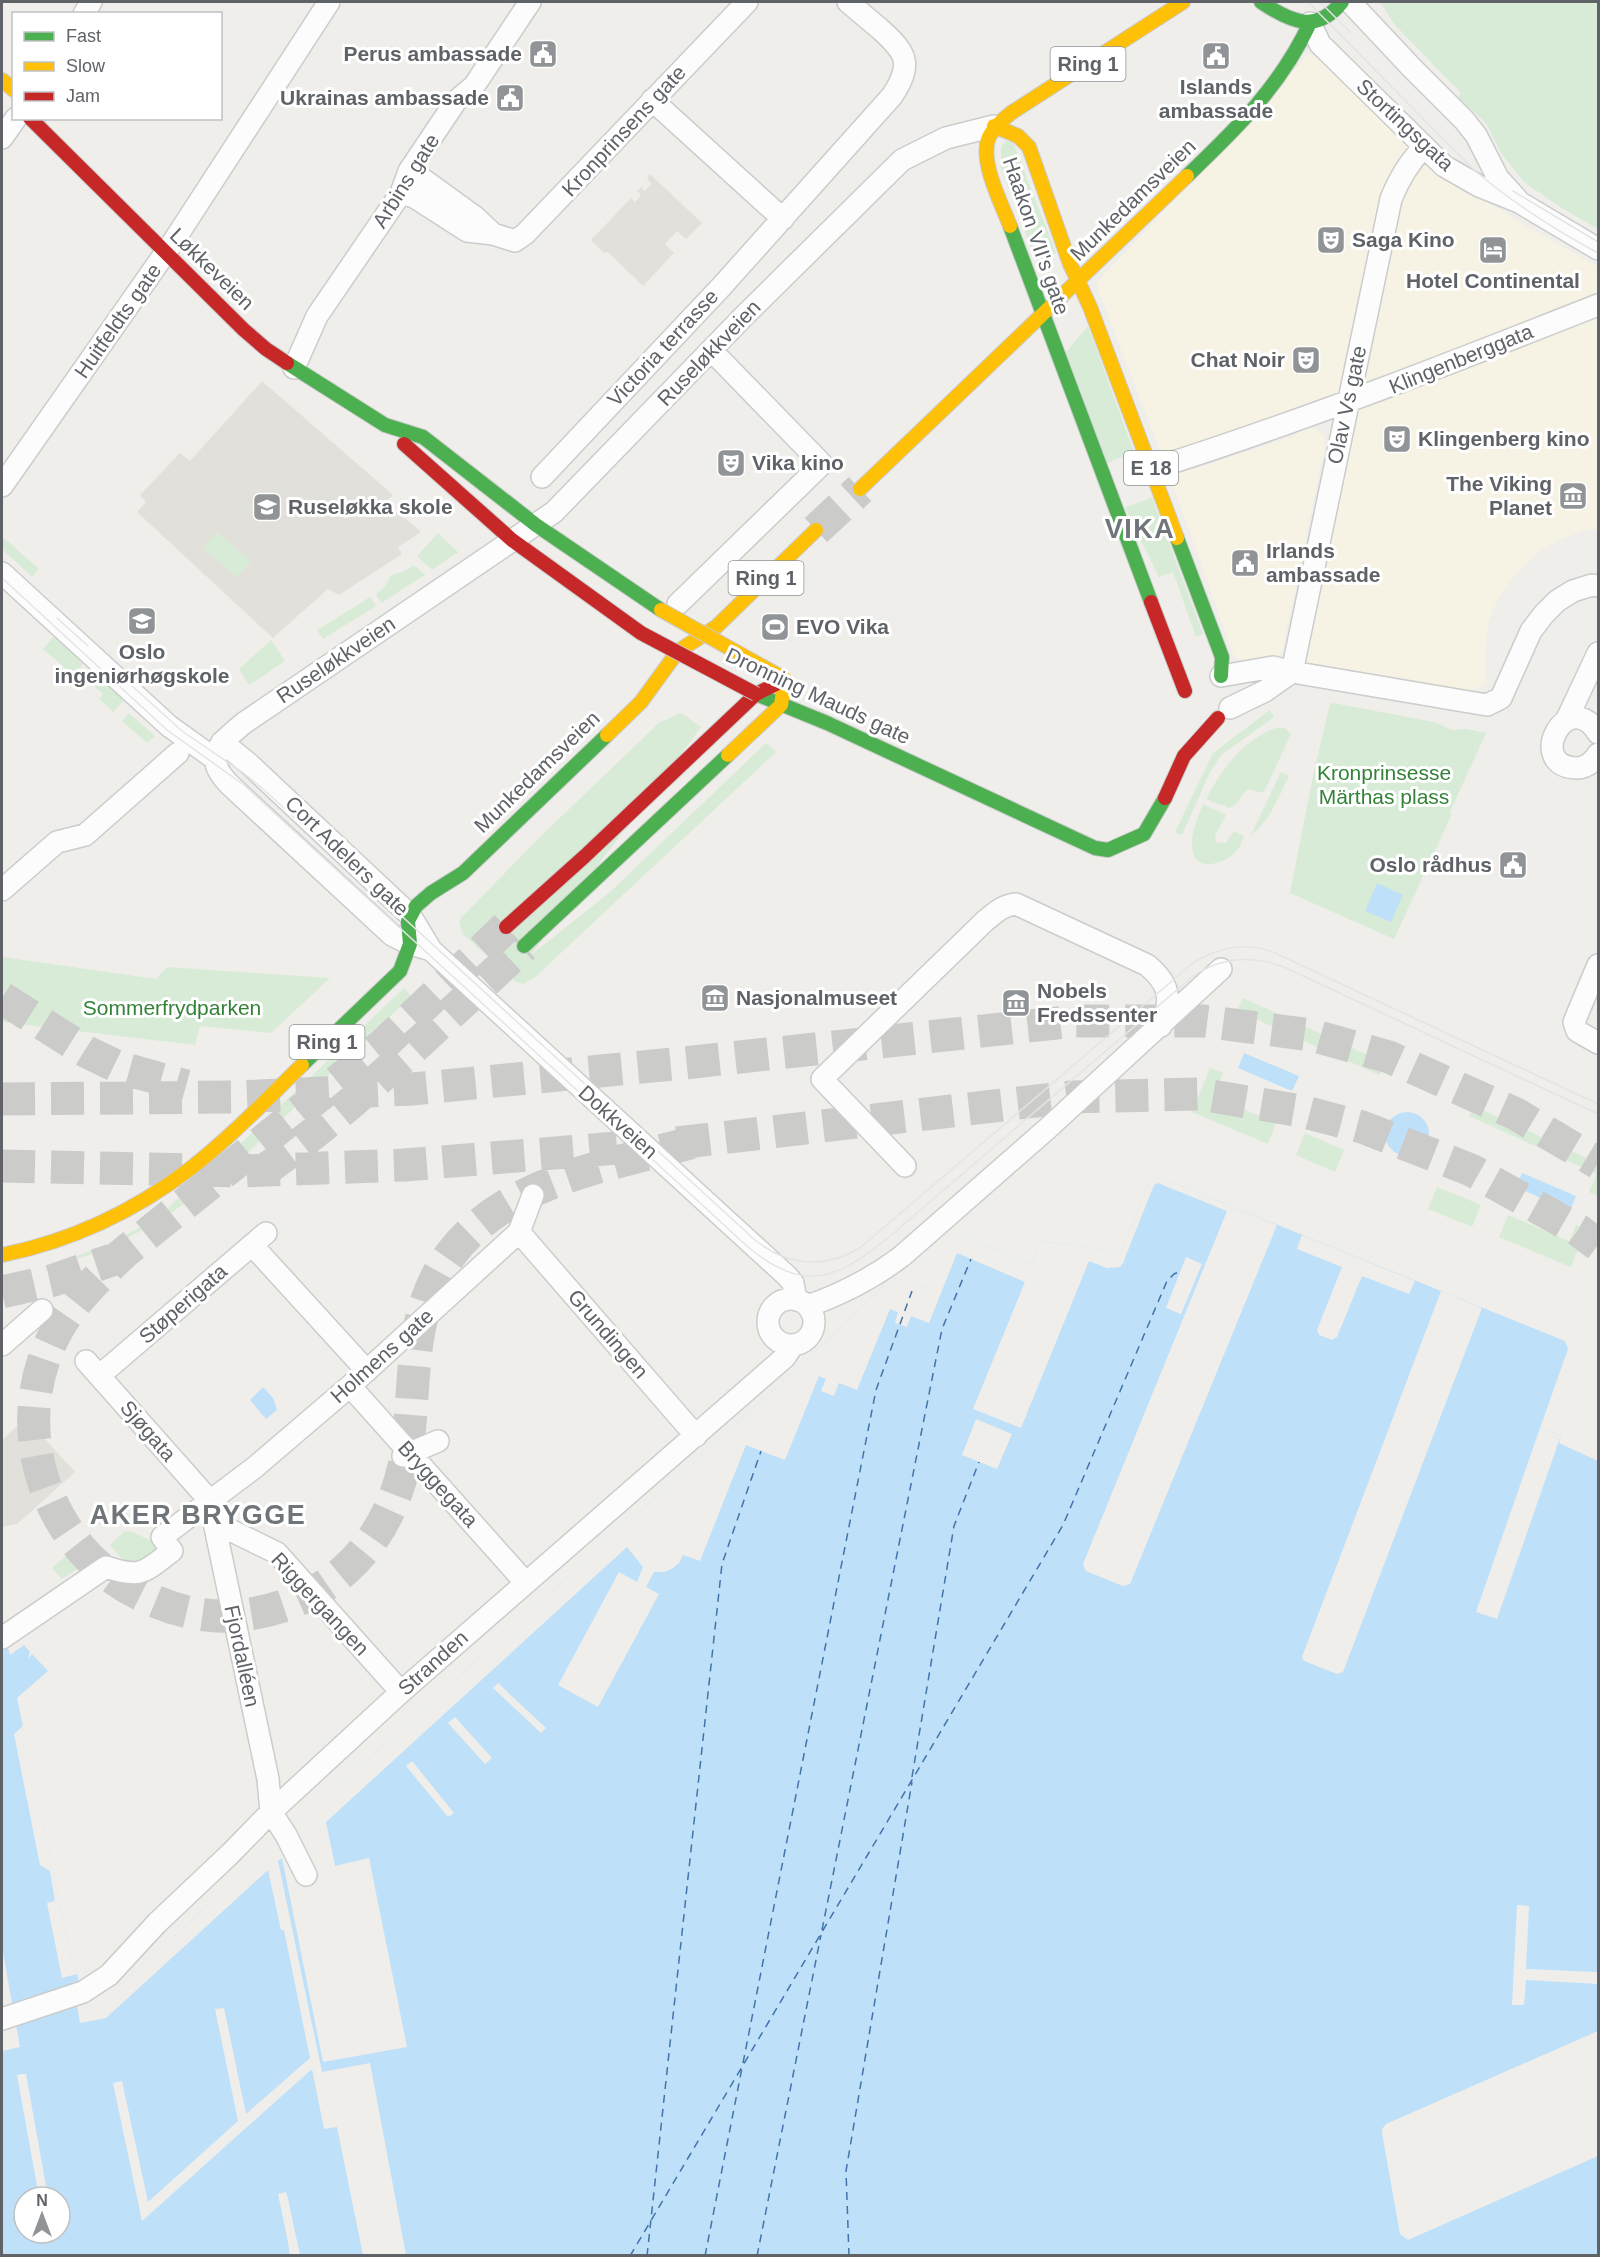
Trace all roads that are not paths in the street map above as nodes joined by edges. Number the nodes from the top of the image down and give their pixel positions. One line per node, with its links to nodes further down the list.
1 (329, 2): 21 (street, Huitfeldts gate)
2 (530, 2): 17 (street, Arbins gate)
3 (747, 2): 11 (street, Kronprinsens gate)
4 (848, 2): 19 (street, Victoria terrasse)
5 (1183, 2): 14 (main road, Ruseløkkveien / Ring 1)
6 (1261, 2): 9 (main road)
7 (1342, 2): 9 (main road)
8 (1350, 2): 18 (street, Stortingsgata)
9 (1310, 23): 16 (street, Stortingsgata); 22 (main road, Munkedamsveien)
10 (2, 80): 12 (main road)
11 (652, 100): 17 (street, Kronprinsens gate); 19 (street)
12 (9, 102): 15 (street)
13 (32, 120): 21 (main road, Løkkeveien)
14 (994, 126): 22 (main road, Haakon VII's gate); 24 (main road, Haakon VII's gate); 25 (street, Ruseløkkveien)
15 (2, 138)
16 (1424, 147): 18 (street, Stortingsgata); 27 (street, Olav Vs gate)
17 (405, 181): 26 (street, Arbins gate)
18 (1519, 202): 20 (street, Stortingsgata)
19 (783, 219): 30 (street, Victoria terrasse)
20 (1599, 249)
21 (166, 253): 26 (main road, Løkkeveien); 31 (street, Huitfeldts gate)
22 (1078, 282): 24 (main road, Munkedamsveien); 29 (main road, Haakon VII's gate / E 18)
23 (1599, 305): 27 (street, Klingenberggata)
24 (1041, 316): 32 (main road, Munkedamsveien); 47 (main road, Haakon VII's gate / E 18)
25 (711, 351): 33 (street, Ruseløkkveien); 38 (street)
26 (294, 368): 28 (main road, Løkkeveien)
27 (1348, 403): 29 (street, Klingenberggata); 42 (street, Olav Vs gate)
28 (385, 425): 33 (main road, Løkkeveien); 35 (main road, Løkkeveien)
29 (1152, 469): 46 (main road, Haakon VII's gate / E 18)
30 (542, 477)
31 (2, 486)
32 (860, 489)
33 (536, 525): 35 (street, Ruseløkkveien); 38 (main road, Dronning Mauds gate)
34 (816, 530): 39 (main road, Munkedamsveien / Ring 1)
35 (512, 540): 48 (main road, Dronning Mauds gate, bridge); 56 (street, Ruseløkkveien)
36 (2, 573): 56 (street, Cort Adelers gate)
37 (1599, 586): 42 (street)
38 (673, 604): 43 (main road, Dronning Mauds gate, bridge)
39 (716, 627): 41 (main road, Munkedamsveien / Ring 1); 49 (main road, Munkedamsveien / Ring 1)
40 (1599, 653): 53 (street)
41 (689, 672)
42 (1292, 672): 46 (street); 46 (street)
43 (785, 679): 45 (main road, Dronning Mauds gate); 48 (main road); 50 (main road)
44 (668, 686): 49 (main road, Munkedamsveien / Ring 1)
45 (799, 689)
46 (1219, 690): 47 (main road); 52 (main road); 59 (main road, Dronning Mauds gate)
47 (1185, 691): 51 (main road, E 18)
48 (756, 694): 50 (main road, Dronning Mauds gate); 66 (main road)
49 (641, 702): 62 (main road, Munkedamsveien / Ring 1)
50 (781, 705): 61 (main road, Dronning Mauds gate); 68 (main road)
51 (1188, 707)
52 (1201, 718)
53 (1566, 721): 54 (street); 58 (street)
54 (1599, 733)
55 (1185, 736): 59 (main road, Dronning Mauds gate)
56 (218, 751): 65 (street, Cort Adelers gate); 67 (street, Cort Adelers gate)
57 (178, 753): 63 (street)
58 (1599, 754)
59 (1184, 756): 61 (main road, Dronning Mauds gate)
60 (1105, 836): 61 (main road)
61 (1125, 843)
62 (463, 873): 64 (main road, Munkedamsveien / Ring 1); 65 (main road, Munkedamsveien / Ring 1)
63 (2, 890)
64 (457, 890)
65 (411, 915): 67 (street, Cort Adelers gate)
66 (506, 927)
67 (423, 938): 76 (main road, Ring 1); 77 (street, Dokkveien)
68 (524, 946)
69 (1599, 964): 72 (street)
70 (1221, 969): 71 (street)
71 (1161, 1026): 73 (street); 77 (street)
72 (1599, 1043)
73 (905, 1166)
74 (533, 1195): 75 (street, Holmens gate)
75 (519, 1232): 82 (street, Holmens gate); 84 (street, Grundingen)
76 (2, 1255)
77 (802, 1303): 80 (street, Dokkveien); 80 (street)
78 (42, 1310): 79 (street)
79 (2, 1345)
80 (793, 1345): 84 (street, Stranden)
81 (93, 1369): 82 (street, Støperigata); 87 (street, Sjøgata)
82 (367, 1371): 83 (street, Holmens gate)
83 (350, 1386): 86 (street, Bryggegata); 87 (street, Holmens gate)
84 (696, 1436): 88 (street, Stranden)
85 (438, 1441): 86 (street)
86 (407, 1454): 88 (street, Bryggegata)
87 (210, 1501): 89 (street, Holmens gate); 90 (street, Riggergangen); 91 (street, Fjordalléen)
88 (525, 1582): 90 (street, Stranden)
89 (3, 1637)
90 (401, 1692): 91 (street, Stranden)
91 (272, 1812): 92 (street); 93 (street, Stranden)
92 (306, 1875)
93 (4, 2021)

